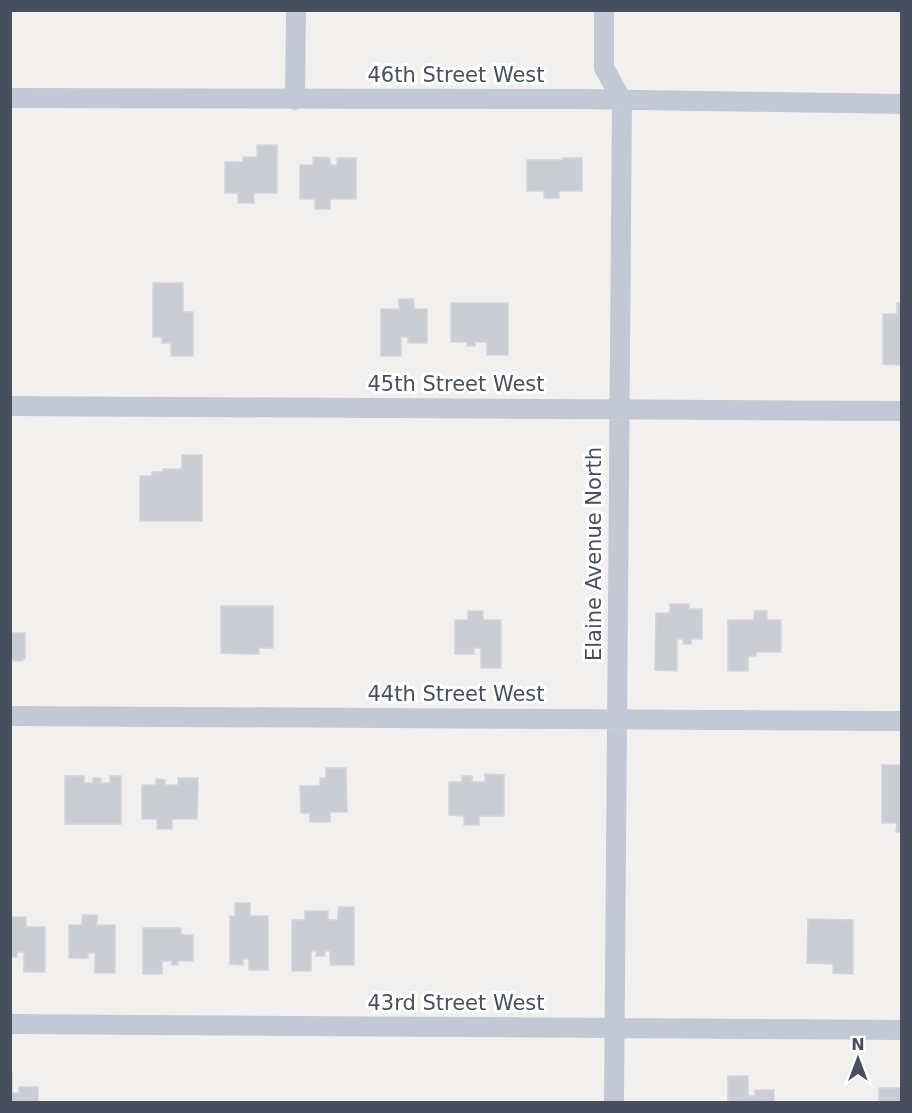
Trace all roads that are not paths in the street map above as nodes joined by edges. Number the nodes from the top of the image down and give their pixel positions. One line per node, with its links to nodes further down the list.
1 (296, 10): 4 (street)
2 (604, 10): 5 (street, Elaine Avenue North)
3 (10, 98): 4 (street, 46th Street West)
4 (294, 100): 5 (street, 46th Street West)
5 (622, 100): 6 (street, 46th Street West); 8 (street, Elaine Avenue North)
6 (902, 104)
7 (10, 405): 8 (street, 45th Street West)
8 (619, 409): 9 (street, 45th Street West); 11 (street, Elaine Avenue North)
9 (902, 411)
10 (10, 716): 11 (street, 44th Street West)
11 (617, 719): 12 (street, 44th Street West); 14 (street, Elaine Avenue North)
12 (902, 721)
13 (10, 1024): 14 (street, 43rd Street West)
14 (615, 1029): 15 (street, 43rd Street West); 16 (street, Elaine Avenue North)
15 (902, 1030)
16 (615, 1102)

